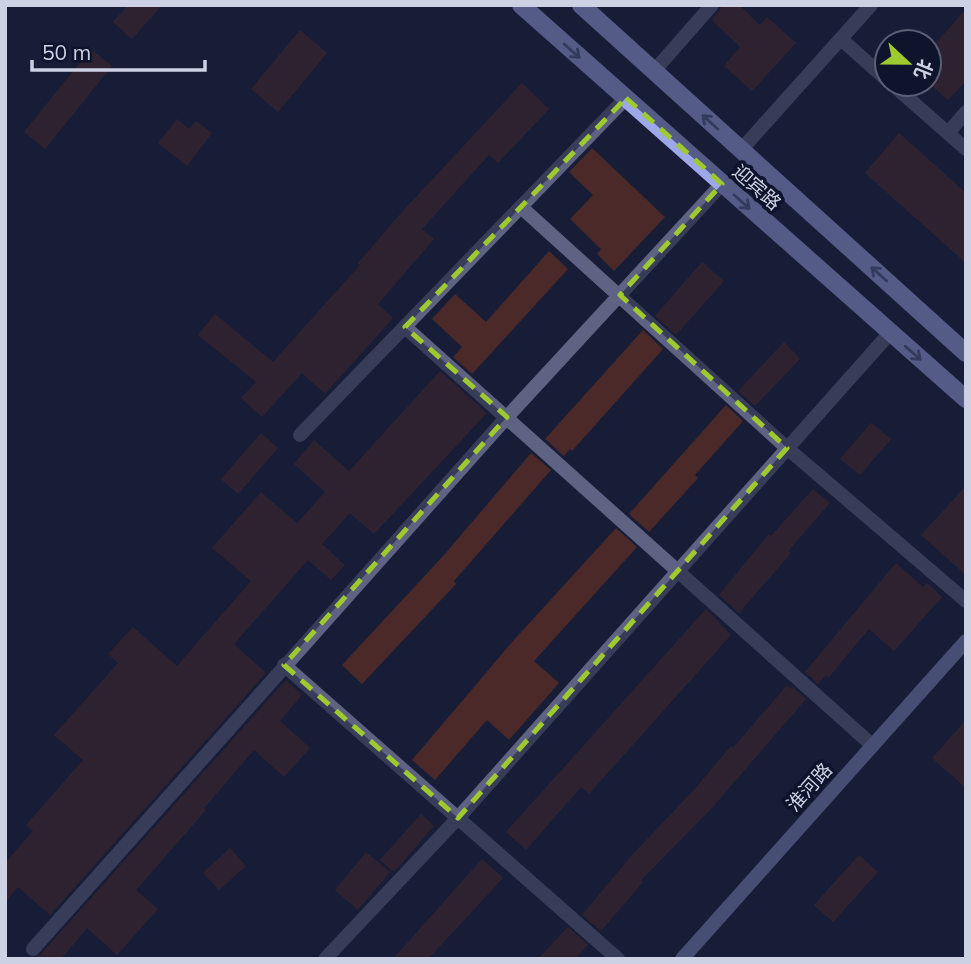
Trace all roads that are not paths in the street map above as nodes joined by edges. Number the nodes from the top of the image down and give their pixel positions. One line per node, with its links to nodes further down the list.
1 (521, 5): 8 (main road, 迎宾路, one-way to 8)
2 (581, 5): 7 (main road, 迎宾路)
3 (712, 5): 7 (street)
4 (871, 5): 5 (street)
5 (841, 39): 6 (street); 13 (street)
6 (873, 68)
7 (654, 71): 13 (main road, 迎宾路, one-way to 7)
8 (626, 98): 14 (main road, 迎宾路); 15 (street)
9 (908, 98): 11 (street)
10 (966, 112): 11 (street)
11 (948, 133): 12 (street)
12 (966, 149)
13 (741, 150): 19 (main road, 迎宾路, one-way to 13)
14 (722, 184): 16 (street); 18 (main road, 迎宾路, one-way to 18)
15 (521, 207): 16 (street); 17 (street)
16 (620, 295): 21 (street); 23 (street)
17 (405, 327): 21 (street); 22 (street)
18 (890, 333): 20 (main road, 迎宾路, one-way to 20); 23 (street)
19 (966, 353)
20 (966, 399)
21 (507, 417): 24 (street); 27 (street)
22 (300, 435)
23 (788, 448): 24 (street); 25 (street)
24 (677, 572): 28 (street); 29 (street)
25 (966, 601)
26 (966, 640): 28 (street, 淮河路)
27 (284, 665): 29 (street); 30 (street)
28 (872, 745): 33 (street, 淮河路)
29 (458, 818): 31 (street); 32 (street)
30 (33, 949)
31 (325, 959)
32 (618, 959)
33 (682, 959)

